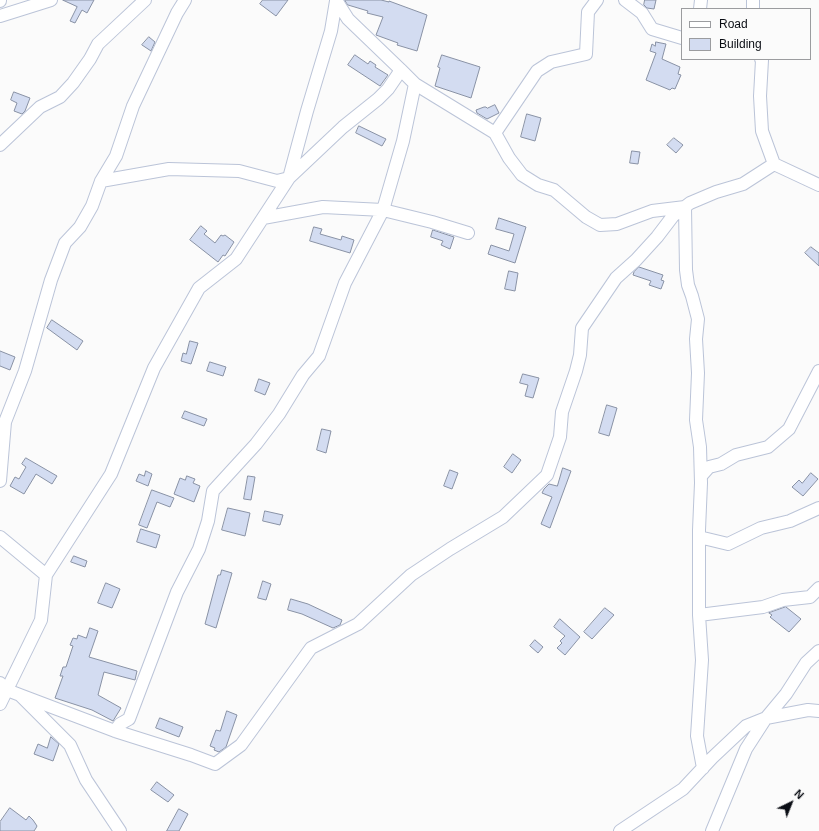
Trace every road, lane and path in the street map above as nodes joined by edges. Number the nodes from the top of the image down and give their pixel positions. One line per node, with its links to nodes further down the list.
1 (50, 0): 7 (street)
2 (145, 0): 13 (street)
3 (185, 0): 16 (street)
4 (336, 0): 10 (street); 15 (street)
5 (597, 0): 12 (street)
6 (625, 0): 8 (street)
7 (0, 16)
8 (681, 38)
9 (762, 60): 14 (street)
10 (401, 70): 11 (street); 15 (street)
11 (415, 84): 12 (street); 19 (street)
12 (495, 133): 18 (street)
13 (0, 145)
14 (774, 164): 17 (street); 18 (street)
15 (288, 178): 16 (street); 20 (street)
16 (101, 181): 24 (street)
17 (819, 185)
18 (685, 207): 23 (street); 37 (street)
19 (383, 210): 20 (street); 21 (street); 37 (street)
20 (263, 218): 28 (street)
21 (468, 233)
22 (819, 371): 23 (street)
23 (701, 476): 27 (street)
24 (0, 481)
25 (819, 508): 27 (street)
26 (0, 537): 28 (street)
27 (699, 537): 30 (street)
28 (46, 575): 32 (street)
29 (819, 588): 30 (street)
30 (699, 615): 38 (street)
31 (819, 651): 36 (street)
32 (4, 686): 33 (street); 34 (street)
33 (20, 695): 37 (street); 39 (street)
34 (0, 704)
35 (819, 711): 36 (street)
36 (766, 718): 38 (street); 41 (street)
37 (114, 731)
38 (703, 768): 40 (street)
39 (120, 831)
40 (620, 831)
41 (712, 831)

